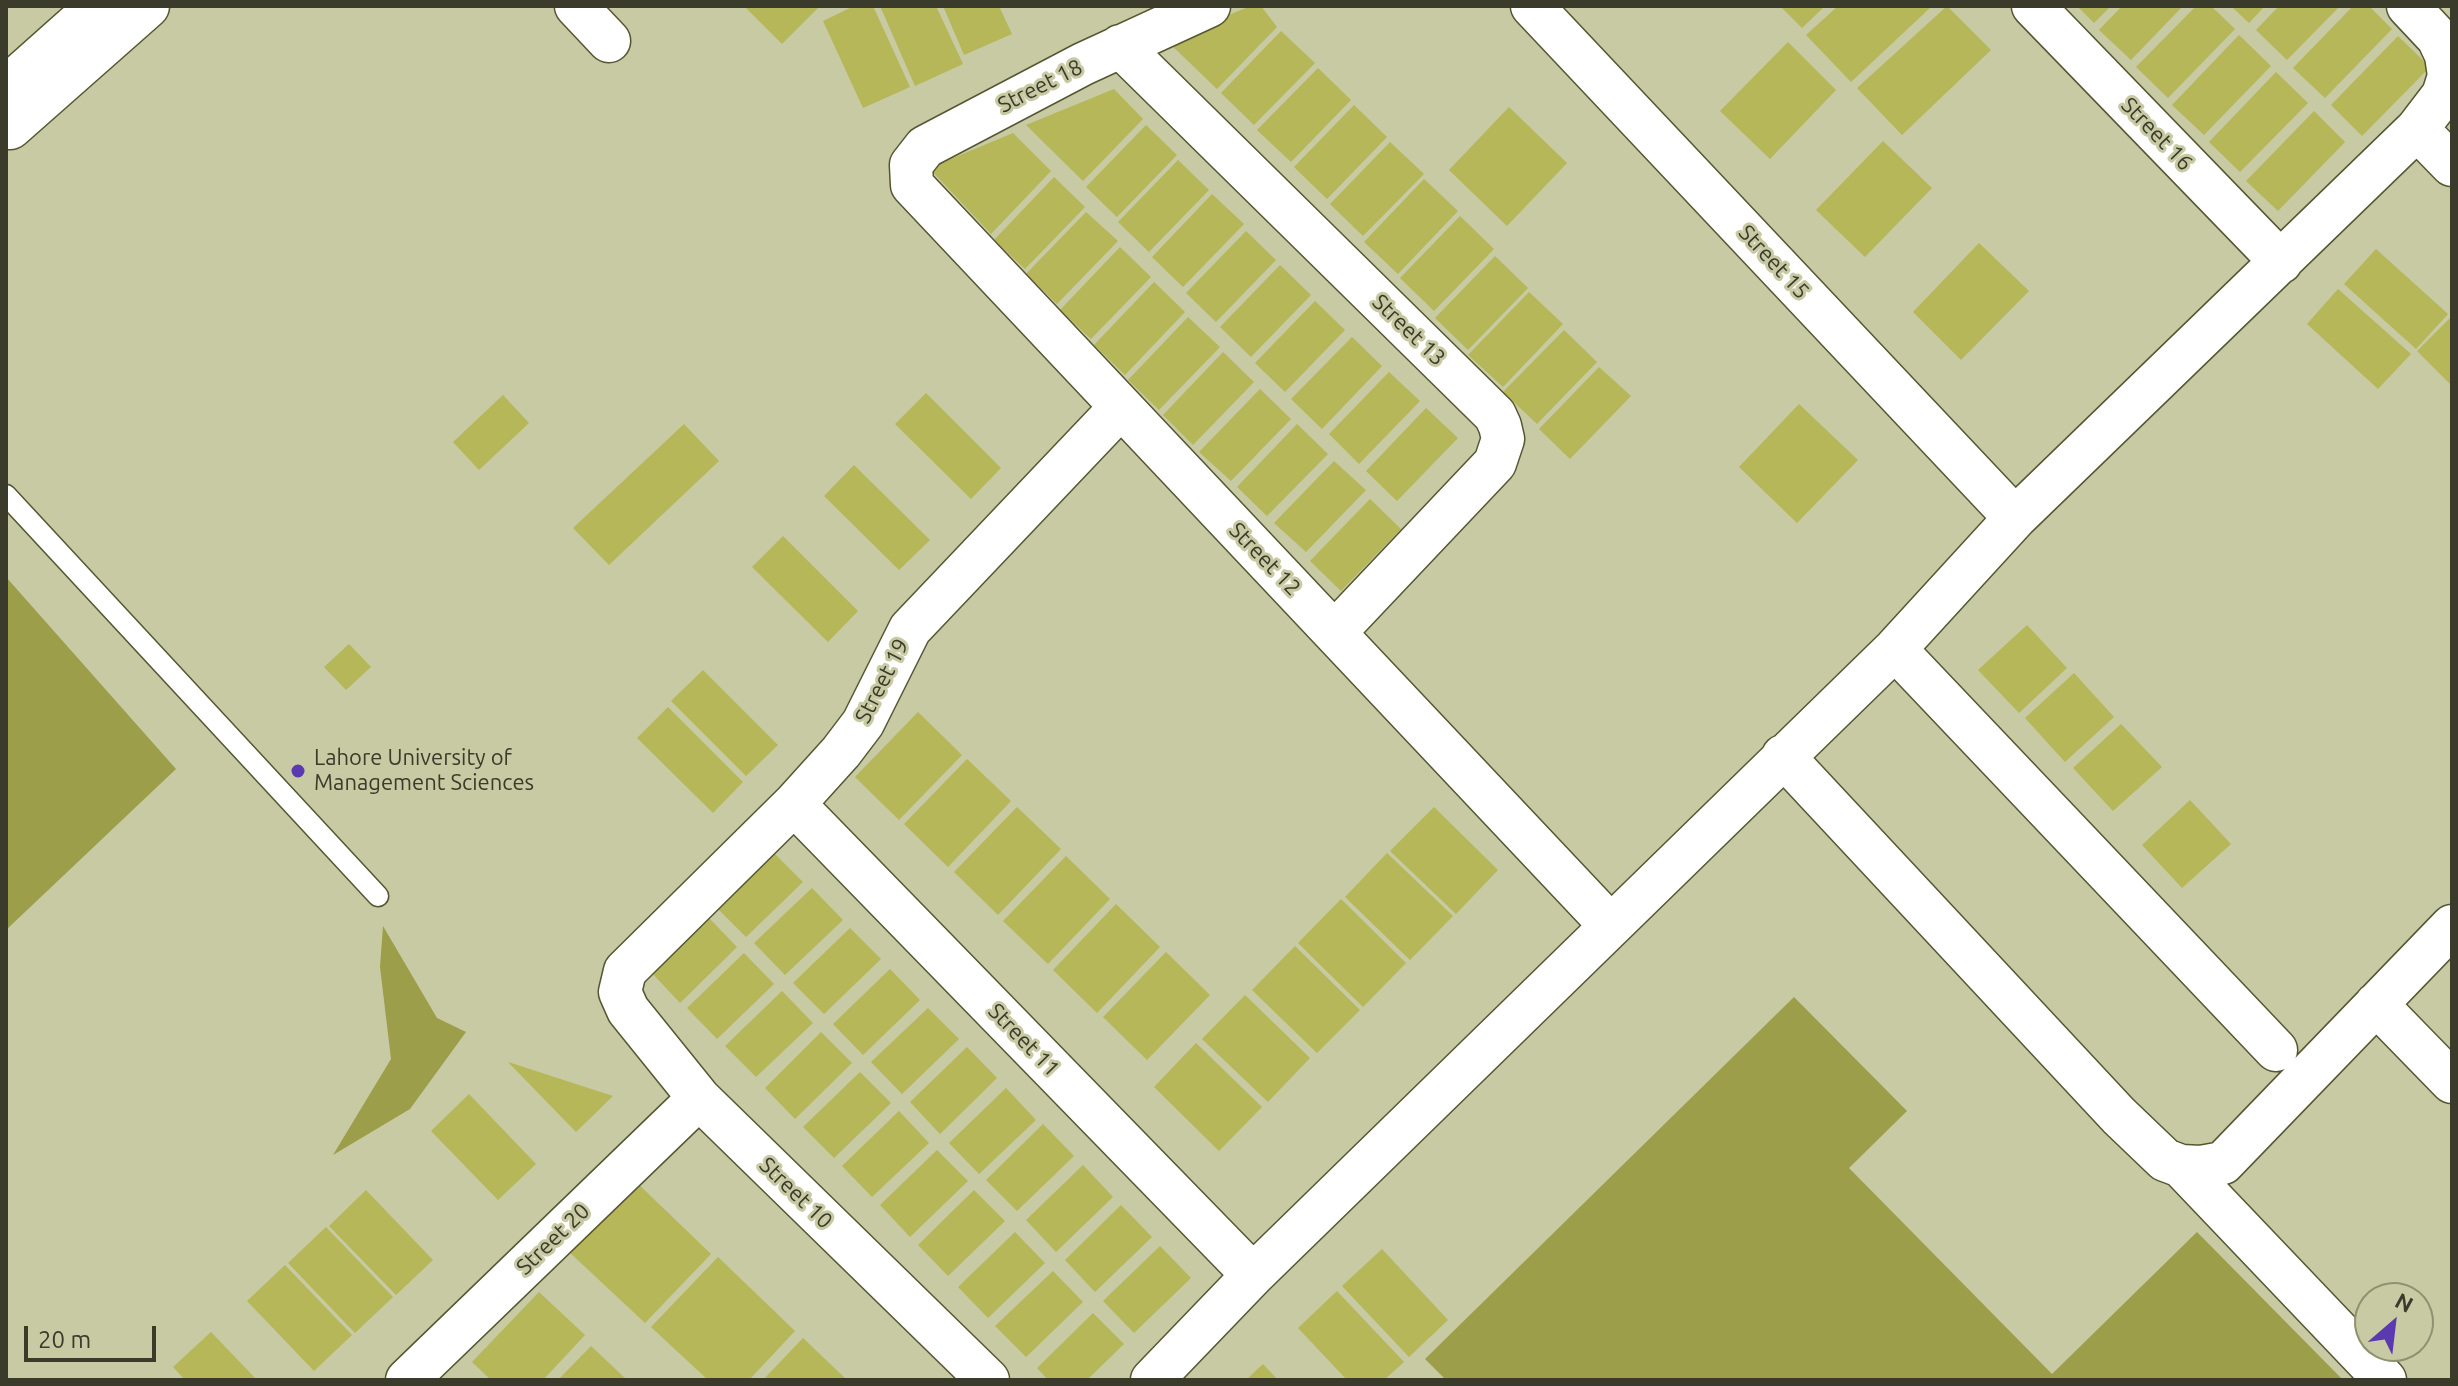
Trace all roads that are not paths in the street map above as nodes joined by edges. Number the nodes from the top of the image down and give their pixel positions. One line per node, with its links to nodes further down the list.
1 (99, 6): 10 (street)
2 (147, 6): 10 (street)
3 (576, 6): 8 (street)
4 (1209, 6): 9 (street, Street 18)
5 (1532, 6): 17 (street, Street 15)
6 (2033, 6): 14 (street, Street 16)
7 (2408, 6): 11 (street)
8 (609, 41)
9 (1120, 46): 13 (street, Street 18); 18 (street, Street 13)
10 (7, 113)
11 (2417, 129): 12 (street); 14 (street)
12 (2452, 165)
13 (918, 195): 15 (street, Street 12)
14 (2281, 262): 17 (street)
15 (1120, 408): 18 (street, Street 12); 21 (street, Street 19)
16 (8, 502): 22 (lane)
17 (2015, 518): 19 (street)
18 (1335, 632): 23 (street, Street 12)
19 (1895, 649): 20 (street); 27 (street)
20 (1783, 756): 23 (street); 30 (street)
21 (794, 804): 25 (street, Street 19); 31 (street, Street 11)
22 (378, 896)
23 (1610, 925): 31 (street)
24 (2452, 926): 26 (street)
25 (620, 992): 29 (street, Street 10)
26 (2376, 1004): 28 (street); 30 (street)
27 (2276, 1050)
28 (2452, 1082)
29 (699, 1098): 32 (street, Street 20); 33 (street, Street 10)
30 (2181, 1166): 35 (street)
31 (1253, 1275): 34 (street)
32 (407, 1380)
33 (988, 1380)
34 (1153, 1380)
35 (2385, 1380)

